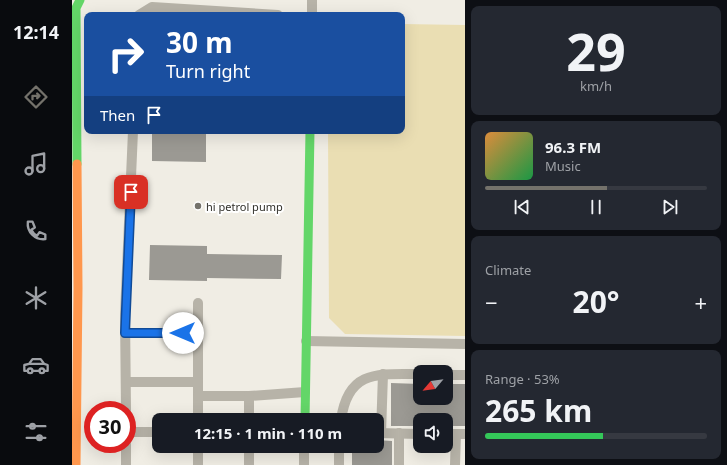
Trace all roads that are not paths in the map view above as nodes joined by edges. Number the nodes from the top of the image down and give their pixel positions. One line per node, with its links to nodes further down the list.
1 (80, 0): 39 (street)
2 (312, 0): 5 (street)
3 (144, 12): 4 (street)
4 (231, 12)
5 (312, 12)
6 (133, 134): 9 (street)
7 (310, 134): 11 (street)
8 (198, 303): 10 (street)
9 (125, 333): 10 (street); 17 (street)
10 (198, 333): 18 (street)
11 (306, 341): 12 (street); 19 (street)
12 (465, 344)
13 (383, 374): 14 (street); 26 (street); 27 (street)
14 (413, 374)
15 (453, 375): 16 (street)
16 (465, 375)
17 (126, 382): 18 (street); 22 (street)
18 (198, 382): 20 (street)
19 (305, 392): 21 (street); 25 (street)
20 (198, 396): 21 (street); 23 (street)
21 (249, 396): 24 (street)
22 (126, 401)
23 (198, 413)
24 (249, 413)
25 (305, 413)
26 (343, 413)
27 (380, 413)
28 (136, 432): 29 (street)
29 (152, 432)
30 (384, 433): 31 (street)
31 (399, 433): 32 (street); 45 (street)
32 (413, 434)
33 (456, 434): 46 (street)
34 (126, 453): 40 (street)
35 (198, 453): 41 (street)
36 (249, 453): 42 (street)
37 (304, 453): 43 (street)
38 (339, 453): 44 (street)
39 (76, 465)
40 (126, 465)
41 (198, 465)
42 (249, 465)
43 (304, 465)
44 (339, 465)
45 (399, 465)
46 (456, 465)

